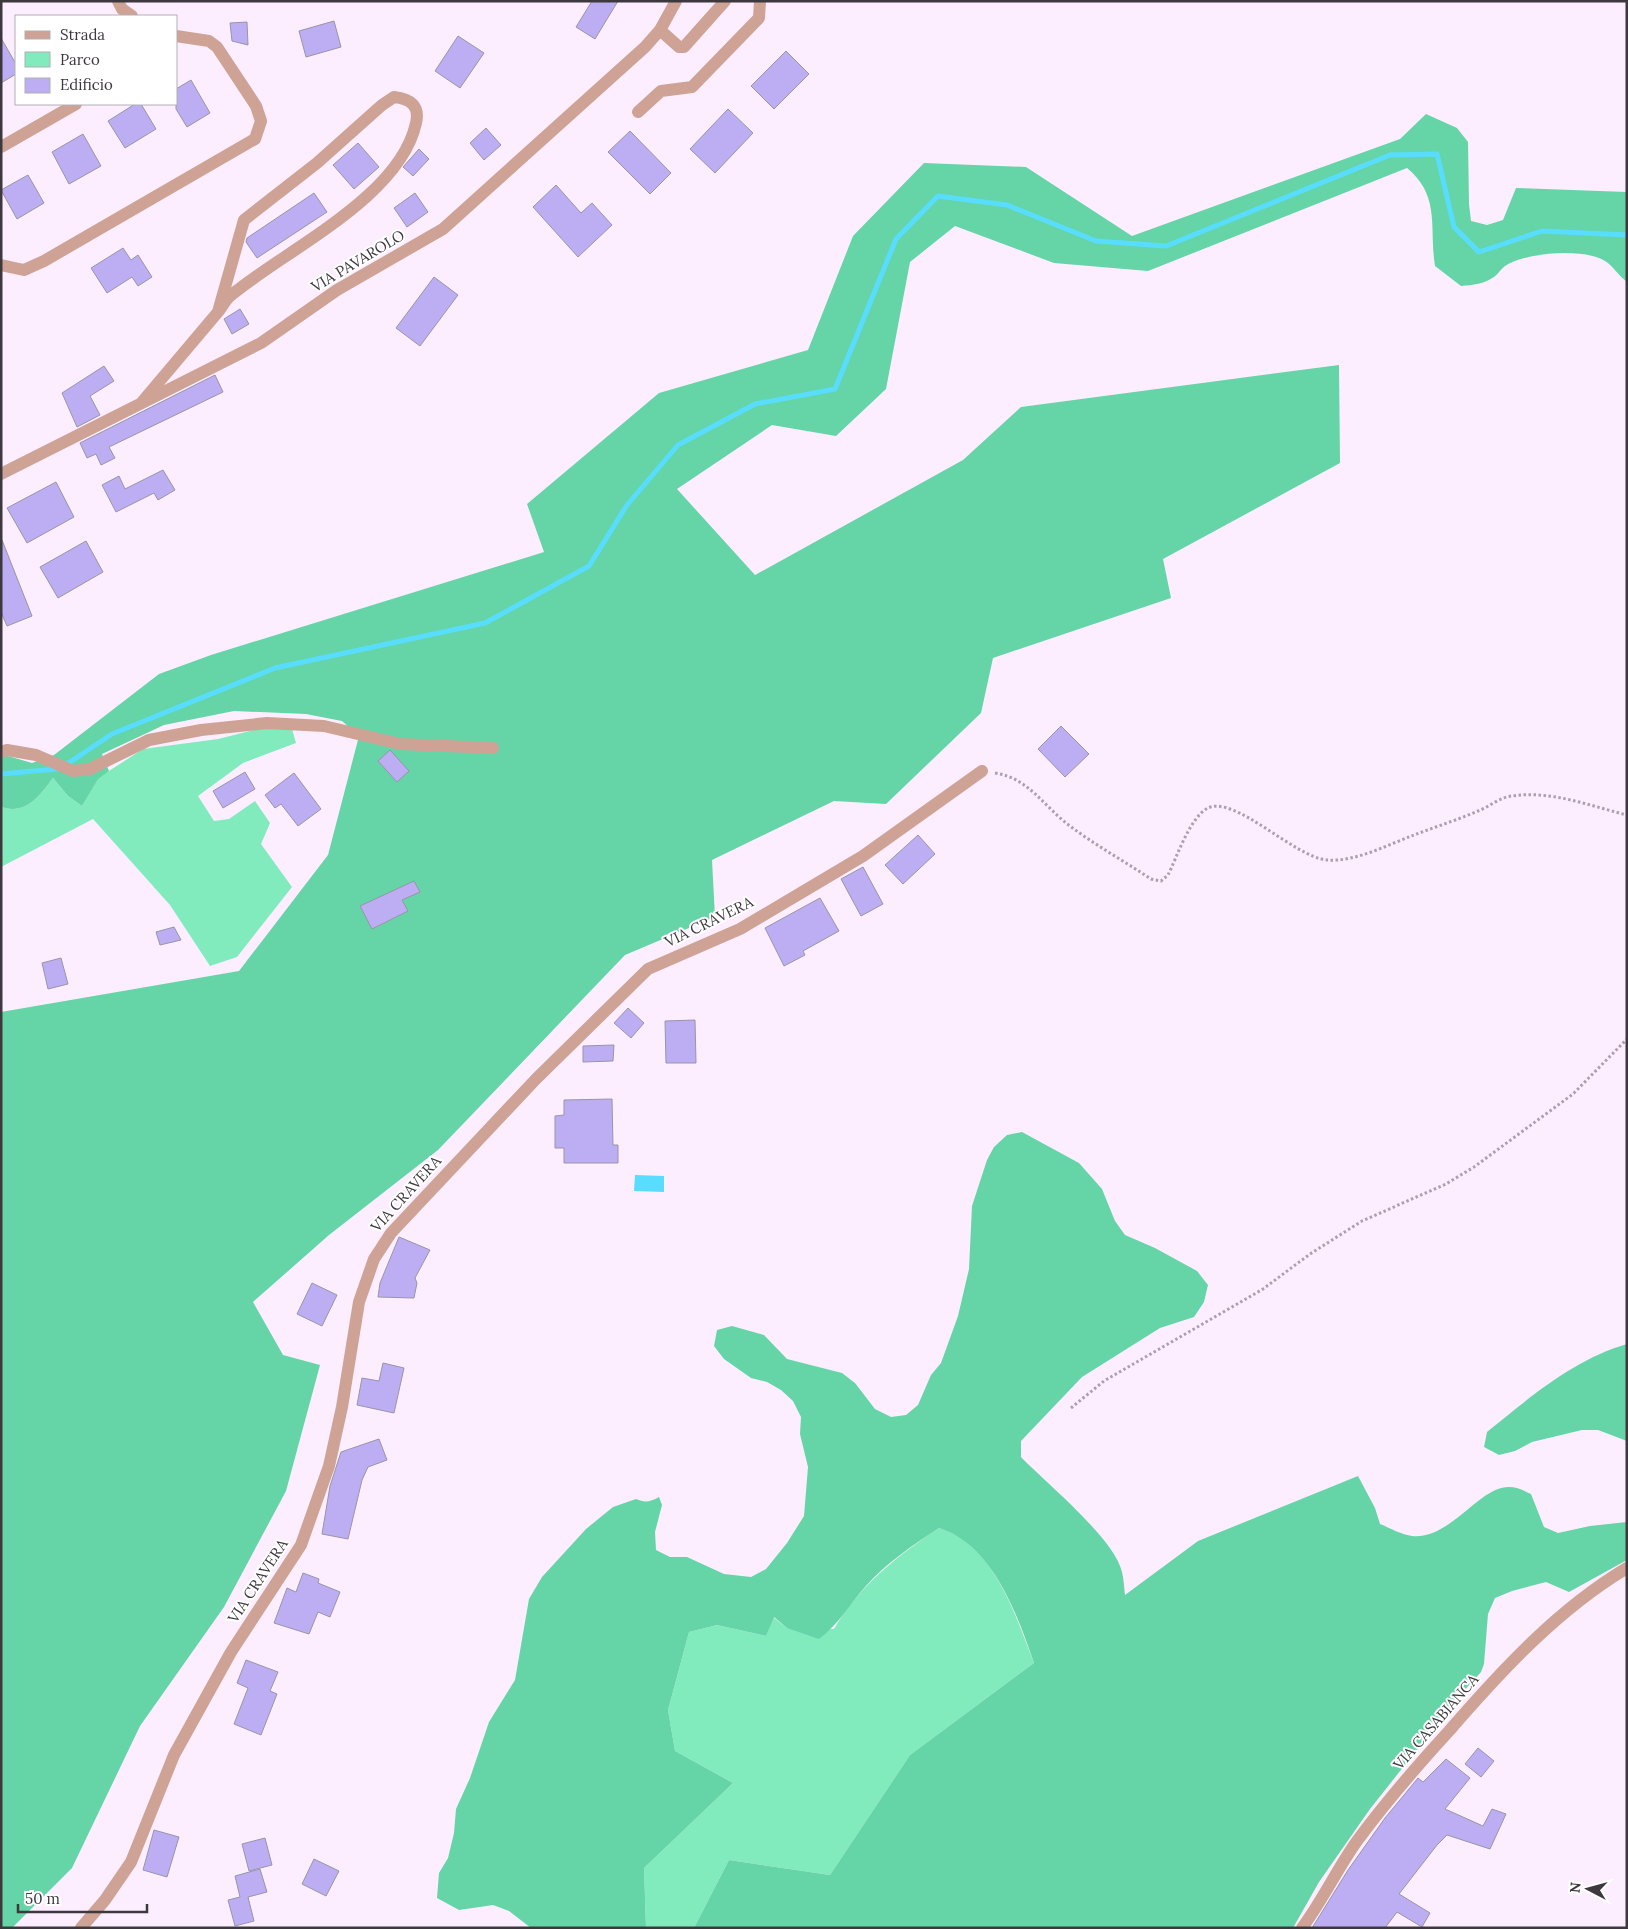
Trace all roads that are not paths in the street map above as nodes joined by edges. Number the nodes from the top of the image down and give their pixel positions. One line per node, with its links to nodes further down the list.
1 (118, 1): 5 (street)
2 (676, 1): 6 (street, VIA PAVAROLO)
3 (724, 1): 6 (street)
4 (760, 1): 9 (street)
5 (131, 15)
6 (660, 30): 13 (street, VIA PAVAROLO)
7 (178, 36): 11 (street)
8 (74, 105): 10 (street)
9 (638, 112)
10 (1, 147)
11 (1, 265)
12 (218, 312): 12 (street); 13 (street)
13 (141, 404): 14 (street, VIA PAVAROLO)
14 (1, 474)
15 (493, 748): 16 (street)
16 (1, 752)
17 (982, 771): 19 (street, VIA CRAVERA)
18 (1627, 1568): 20 (street, VIA CASABIANCA)
19 (81, 1928)
20 (1302, 1928)

